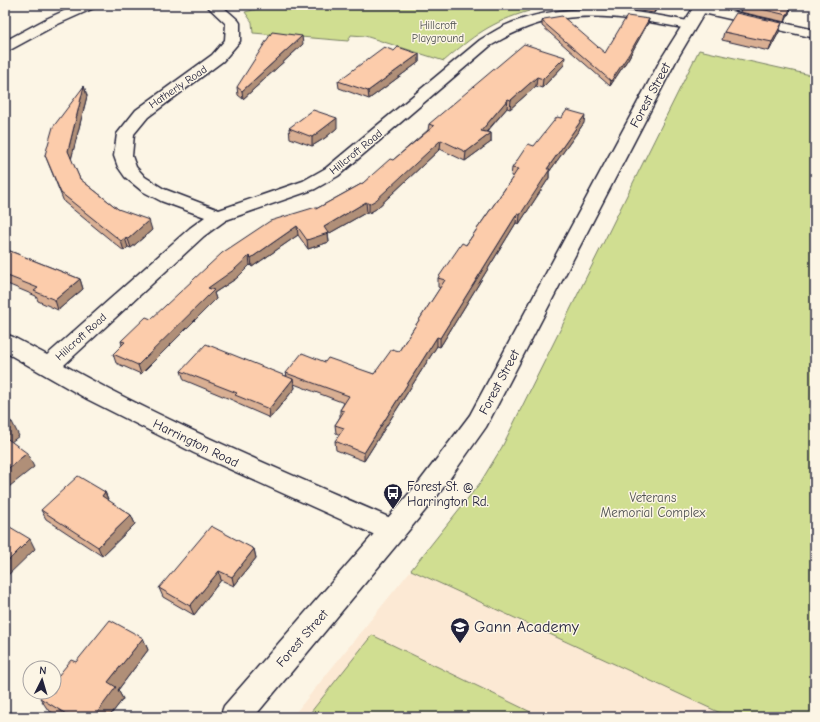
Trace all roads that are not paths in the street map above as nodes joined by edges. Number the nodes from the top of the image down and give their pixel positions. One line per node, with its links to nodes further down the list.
1 (89, 5): 5 (street)
2 (213, 5): 6 (street, Hatherly Road)
3 (696, 13): 4 (street, Hillcroft Road); 6 (street, Hillcroft Road); 9 (street, Forest Street)
4 (815, 34)
5 (5, 47)
6 (220, 216): 8 (street, Hillcroft Road)
7 (5, 342): 8 (street, Harrington Road)
8 (48, 367): 9 (street, Harrington Road)
9 (393, 531): 10 (street, Forest Street)
10 (234, 717)

